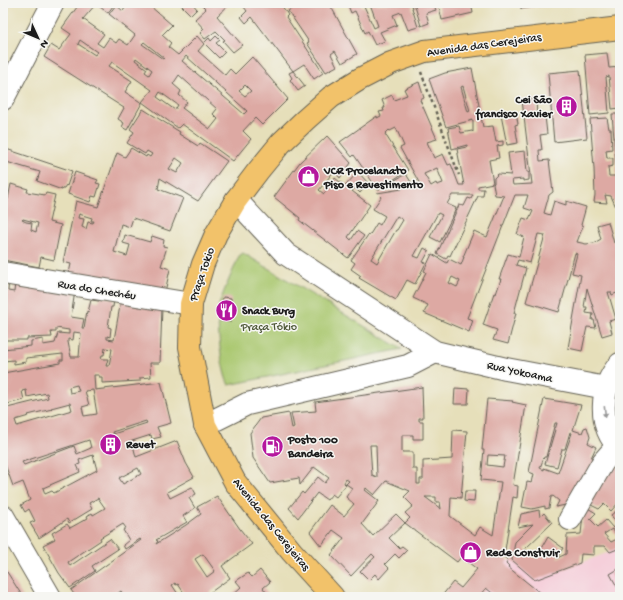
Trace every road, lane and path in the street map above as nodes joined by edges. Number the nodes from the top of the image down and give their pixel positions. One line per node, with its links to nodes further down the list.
1 (53, 3): 4 (street)
2 (620, 28): 3 (main road, Avenida das Cerejeiras)
3 (415, 55): 5 (path); 6 (main road, Avenida das Cerejeiras)
4 (3, 99)
5 (459, 175)
6 (236, 200): 8 (main road, Praça Tokio); 9 (street)
7 (3, 273): 8 (street, Rua do Chechéu)
8 (190, 304): 12 (main road, Praça Tokio)
9 (435, 352): 11 (street, Rua Yokoama); 12 (street)
10 (620, 364): 11 (street)
11 (606, 388): 13 (street, one-way to 13)
12 (205, 425): 17 (main road, Avenida das Cerejeiras)
13 (619, 447): 15 (street)
14 (3, 516): 16 (street)
15 (570, 519)
16 (50, 597)
17 (333, 597)

